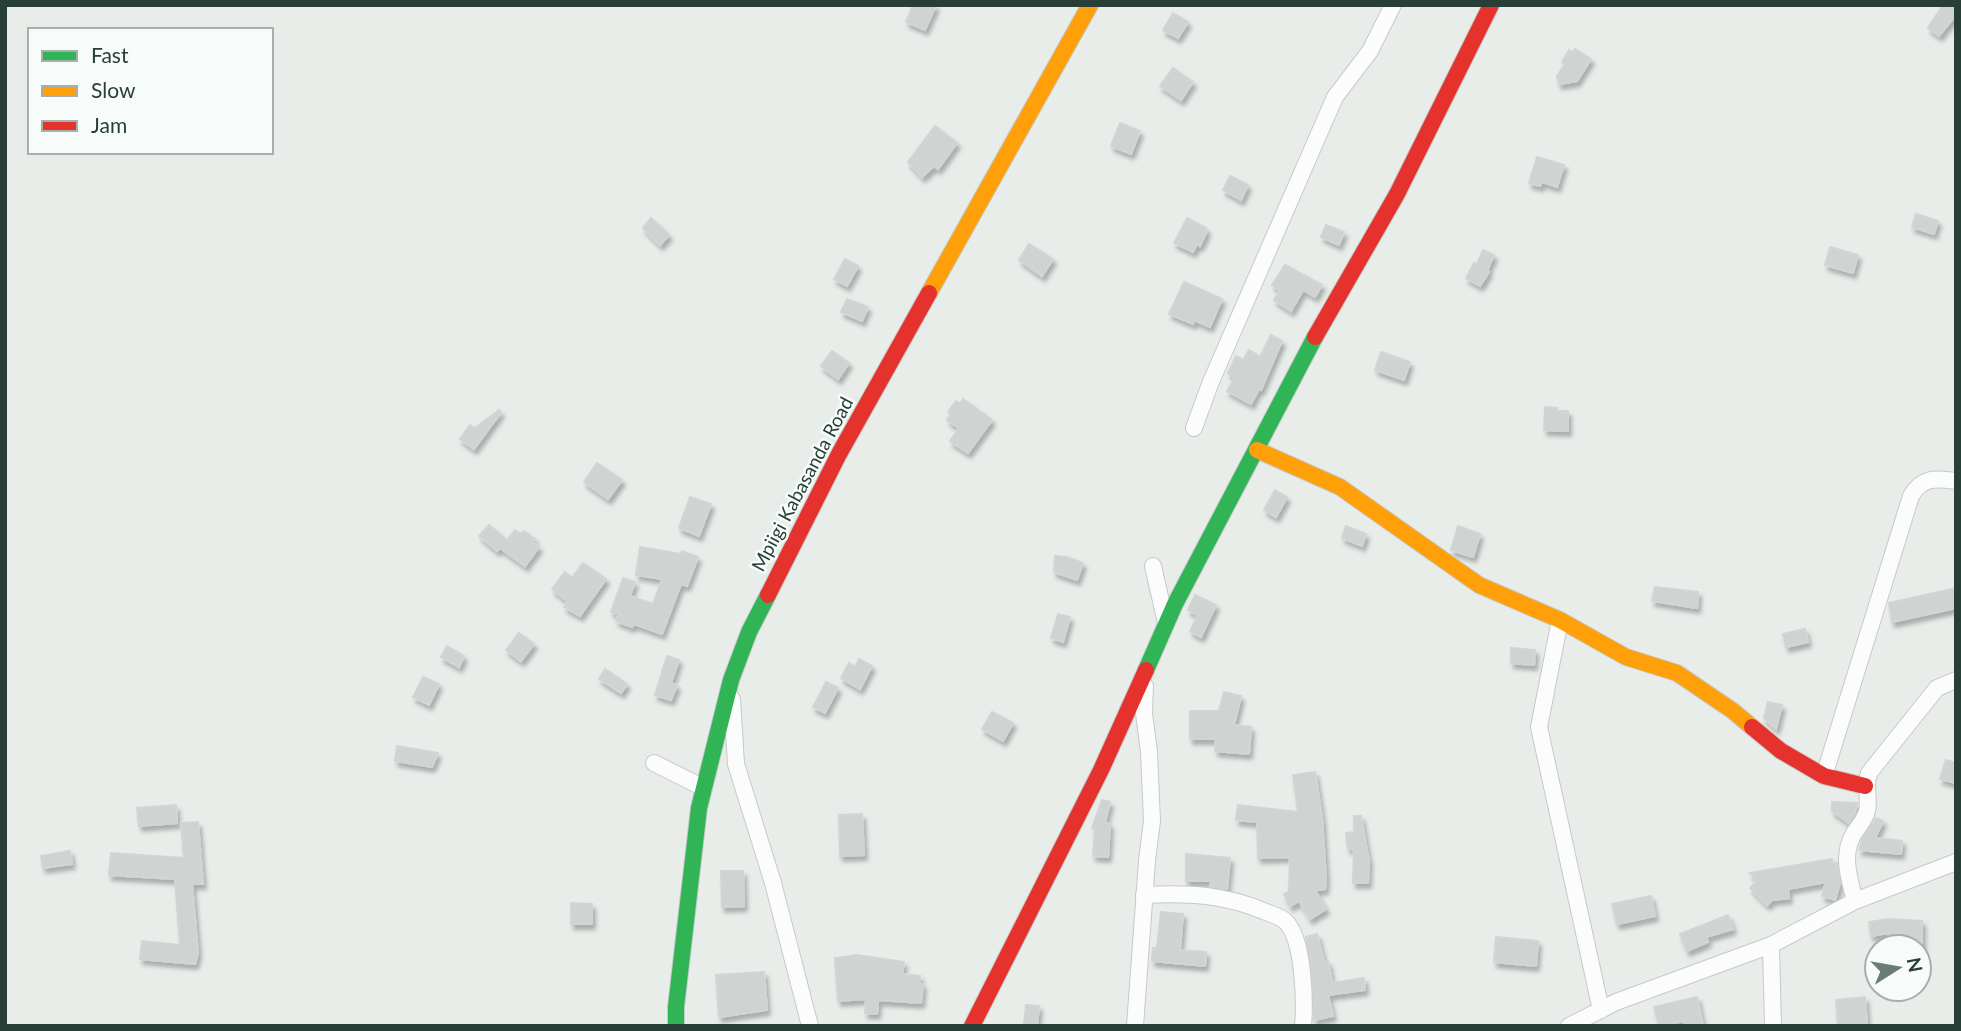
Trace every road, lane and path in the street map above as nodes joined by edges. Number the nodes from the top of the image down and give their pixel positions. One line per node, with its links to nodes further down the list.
1 (1090, 5): 11 (street, Mpiigi Kabasanda Road)
2 (1393, 5): 4 (street)
3 (1491, 5): 5 (street)
4 (1194, 428)
5 (1257, 450): 8 (street); 9 (street)
6 (1956, 481): 14 (street)
7 (1153, 566): 9 (street)
8 (1560, 620): 14 (street); 21 (street)
9 (1167, 623): 10 (street)
10 (1145, 677): 18 (street); 24 (street)
11 (731, 680): 16 (street, Mpiigi Kabasanda Road); 23 (street)
12 (1956, 680): 15 (street)
13 (654, 763): 16 (street)
14 (1825, 776): 15 (street)
15 (1865, 786): 19 (street)
16 (704, 788): 22 (street, Mpiigi Kabasanda Road)
17 (1956, 862): 19 (street)
18 (1144, 895): 25 (street); 26 (street)
19 (1855, 901): 20 (street)
20 (1771, 945): 21 (street); 28 (street)
21 (1601, 1010): 27 (street)
22 (676, 1026)
23 (810, 1026)
24 (972, 1026)
25 (1135, 1026)
26 (1303, 1026)
27 (1569, 1026)
28 (1773, 1026)

